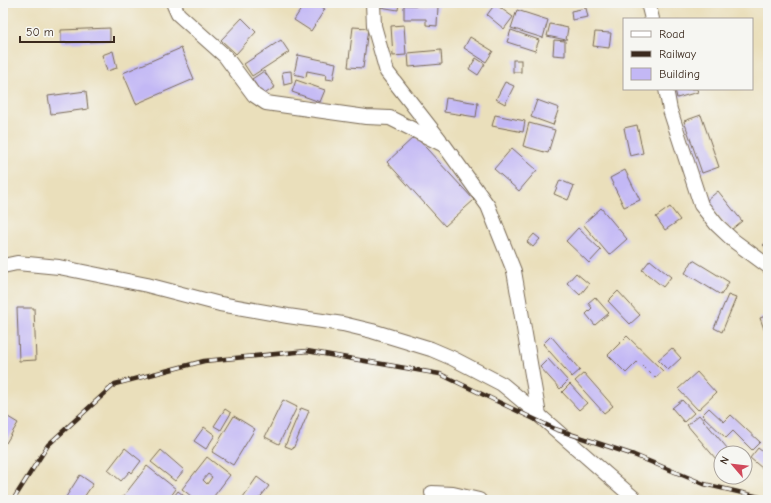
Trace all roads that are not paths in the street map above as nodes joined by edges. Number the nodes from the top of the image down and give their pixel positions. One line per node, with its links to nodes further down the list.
1 (174, 3): 4 (street)
2 (373, 3): 4 (street)
3 (666, 90): 6 (street)
4 (444, 145): 7 (street)
5 (3, 266): 7 (street)
6 (768, 266)
7 (539, 415): 10 (street)
8 (432, 493): 9 (street)
9 (479, 500)
10 (636, 500)

